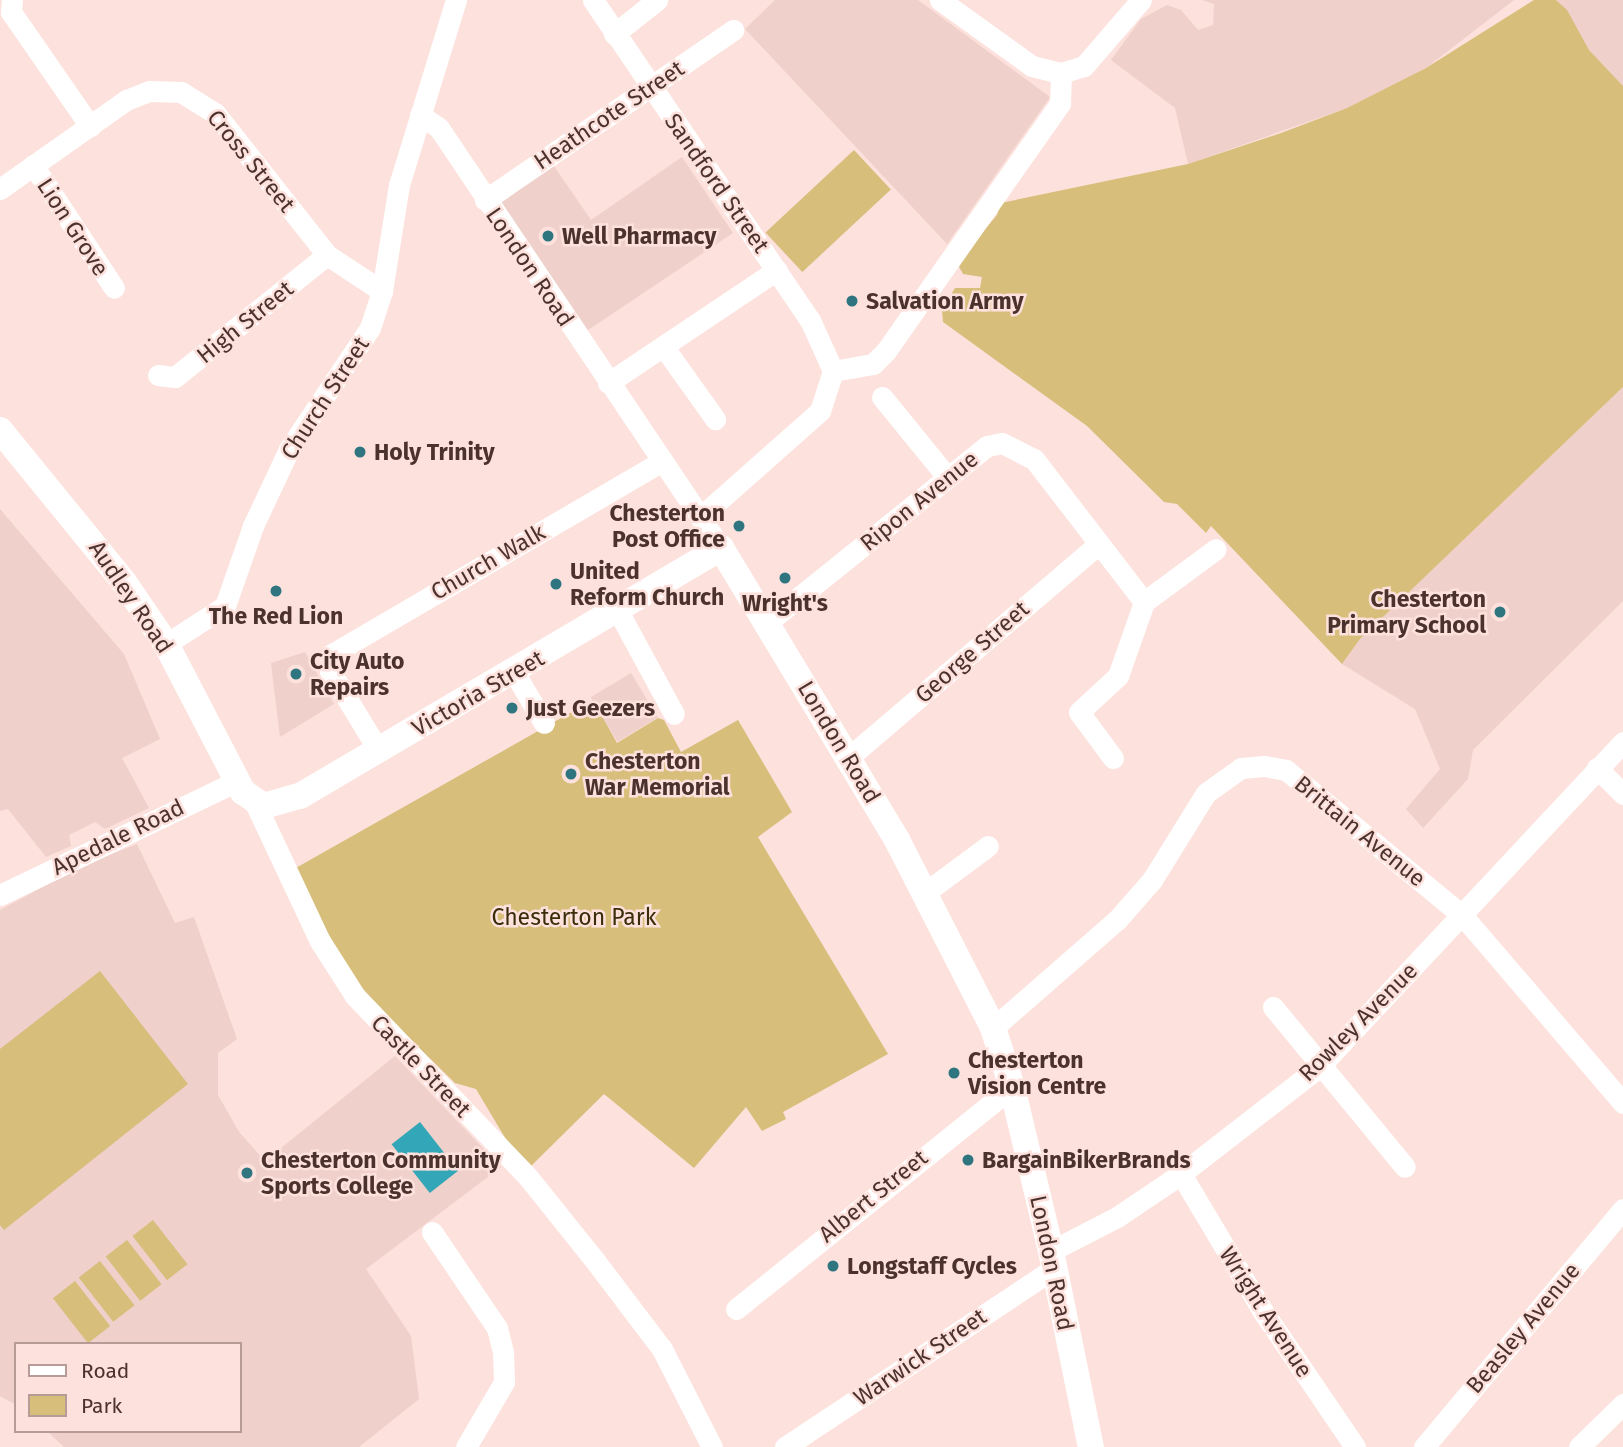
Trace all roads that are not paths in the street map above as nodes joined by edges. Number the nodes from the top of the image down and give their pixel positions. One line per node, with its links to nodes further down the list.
1 (12, 0): 12 (street)
2 (456, 0): 11 (street, Church Street)
3 (593, 0): 8 (street, Sandford Street)
4 (657, 0): 8 (street)
5 (940, 0): 9 (street)
6 (1141, 0): 9 (street)
7 (733, 30): 10 (street, Heathcote Street)
8 (614, 34): 10 (street, Sandford Street)
9 (1061, 73): 21 (street)
10 (650, 86): 15 (street, Heathcote Street); 17 (street, Sandford Street)
11 (420, 115): 15 (street, London Road); 19 (street, Church Street)
12 (90, 126): 13 (street, Cross Street); 16 (street, Cross Street)
13 (33, 165): 14 (street, Cross Street); 18 (street, Lion Grove)
14 (0, 189)
15 (485, 200): 23 (street, London Road)
16 (327, 255): 19 (street, Cross Street); 22 (street, High Street)
17 (777, 270): 20 (street); 21 (street, Sandford Street)
18 (114, 288)
19 (382, 292): 36 (street, Church Street)
20 (663, 346): 23 (street); 25 (street)
21 (833, 371): 29 (street)
22 (158, 374)
23 (608, 383): 27 (street, London Road)
24 (882, 397): 28 (street)
25 (715, 419)
26 (0, 430): 36 (main road, Audley Road)
27 (660, 462): 29 (street, London Road); 41 (street, Church Walk)
28 (948, 478): 30 (street, Ripon Avenue); 35 (street, Ripon Avenue)
29 (700, 517): 31 (street, London Road)
30 (1097, 545): 33 (street, Ripon Avenue); 42 (street, George Street)
31 (721, 548): 34 (main road, Victoria Street); 35 (main road, London Road)
32 (1216, 549): 33 (street)
33 (1144, 602): 43 (street)
34 (618, 611): 37 (main road, Victoria Street); 38 (street)
35 (768, 622): 42 (main road, London Road)
36 (166, 644): 45 (main road, Audley Road)
37 (514, 672): 39 (street); 41 (main road, Victoria Street)
38 (674, 714)
39 (544, 723)
40 (1623, 742): 44 (street, Rowley Avenue)
41 (379, 751): 47 (main road, Victoria Street)
42 (848, 758): 49 (main road, London Road)
43 (1113, 758)
44 (1597, 768): 46 (street); 51 (street, Rowley Avenue)
45 (237, 781): 47 (main road); 50 (street, Apedale Road)
46 (1623, 794)
47 (255, 803): 65 (street, Castle Street)
48 (989, 846): 49 (street)
49 (926, 892): 53 (main road, London Road)
50 (0, 895)
51 (1462, 915): 53 (street, Brittain Avenue); 54 (street, Rowley Avenue); 56 (street, Brittain Avenue)
52 (1273, 1007): 54 (street)
53 (993, 1028): 55 (main road, London Road)
54 (1319, 1067): 57 (street); 58 (street, Rowley Avenue)
55 (1012, 1087): 61 (main road, London Road); 62 (street, Albert Street)
56 (1623, 1103)
57 (1405, 1167)
58 (1181, 1174): 61 (street, Rowley Avenue); 68 (street, Wright Avenue)
59 (1623, 1209): 69 (street, Beasley Avenue)
60 (432, 1232): 64 (street)
61 (1053, 1259): 66 (street, Warwick Street); 67 (main road, London Road)
62 (736, 1309)
63 (1623, 1404): 70 (street)
64 (466, 1447)
65 (712, 1447)
66 (785, 1447)
67 (1091, 1447)
68 (1354, 1447)
69 (1424, 1447)
70 (1579, 1447)

